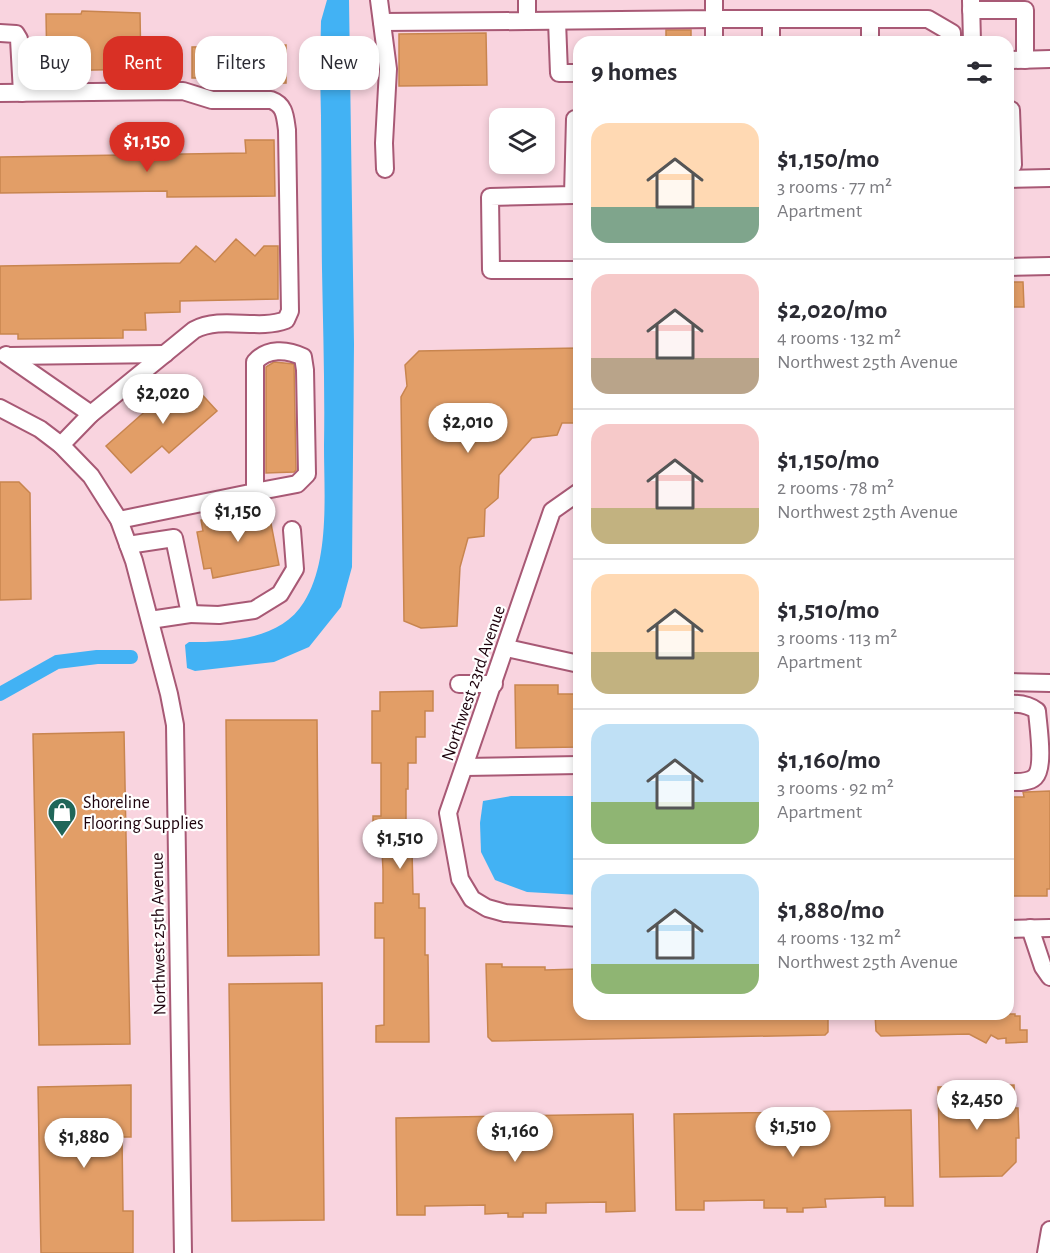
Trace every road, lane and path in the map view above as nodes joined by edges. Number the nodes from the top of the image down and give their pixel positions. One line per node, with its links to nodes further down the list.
1 (379, 0): 10 (street)
2 (527, 0): 8 (street)
3 (714, 0): 5 (street)
4 (971, 5): 16 (street); 17 (street)
5 (714, 19): 6 (street); 9 (street); 12 (street)
6 (771, 19): 7 (street); 13 (street)
7 (870, 19): 14 (street); 15 (street)
8 (527, 21): 9 (street); 10 (street)
9 (557, 21): 18 (street)
10 (382, 22): 21 (street)
11 (0, 33): 20 (street)
12 (714, 36)
13 (771, 36)
14 (870, 36)
15 (952, 36)
16 (972, 36)
17 (1050, 59)
18 (573, 73)
19 (0, 93): 20 (street)
20 (22, 93): 29 (street)
21 (385, 169)
22 (1050, 178): 23 (street)
23 (1014, 179)
24 (573, 195): 27 (street)
25 (1050, 266): 26 (street)
26 (1014, 267)
27 (573, 270)
28 (4, 354): 29 (street); 31 (street)
29 (165, 354): 31 (street)
30 (0, 408): 32 (street, Northwest 25th Avenue)
31 (91, 414): 32 (street)
32 (61, 445): 35 (street, Northwest 25th Avenue)
33 (255, 492): 33 (street); 35 (street)
34 (573, 496): 40 (street, Northwest 23rd Avenue)
35 (119, 520): 37 (street, Northwest 25th Avenue)
36 (292, 530): 38 (street)
37 (128, 545): 38 (street); 39 (street, Northwest 25th Avenue)
38 (190, 614): 39 (street)
39 (150, 620): 56 (street, Northwest 25th Avenue)
40 (507, 648): 41 (street); 45 (street, Northwest 23rd Avenue)
41 (573, 663)
42 (1014, 682): 43 (street)
43 (1050, 683)
44 (459, 684): 45 (street)
45 (494, 684): 48 (street, Northwest 23rd Avenue)
46 (1014, 704): 49 (street)
47 (573, 765): 48 (street)
48 (465, 767): 50 (street, Northwest 23rd Avenue)
49 (1014, 782)
50 (573, 918)
51 (1030, 928): 52 (street); 53 (street); 54 (street)
52 (1050, 928)
53 (1014, 929)
54 (1050, 976)
55 (1050, 1230): 57 (street)
56 (183, 1253)
57 (1046, 1253)

